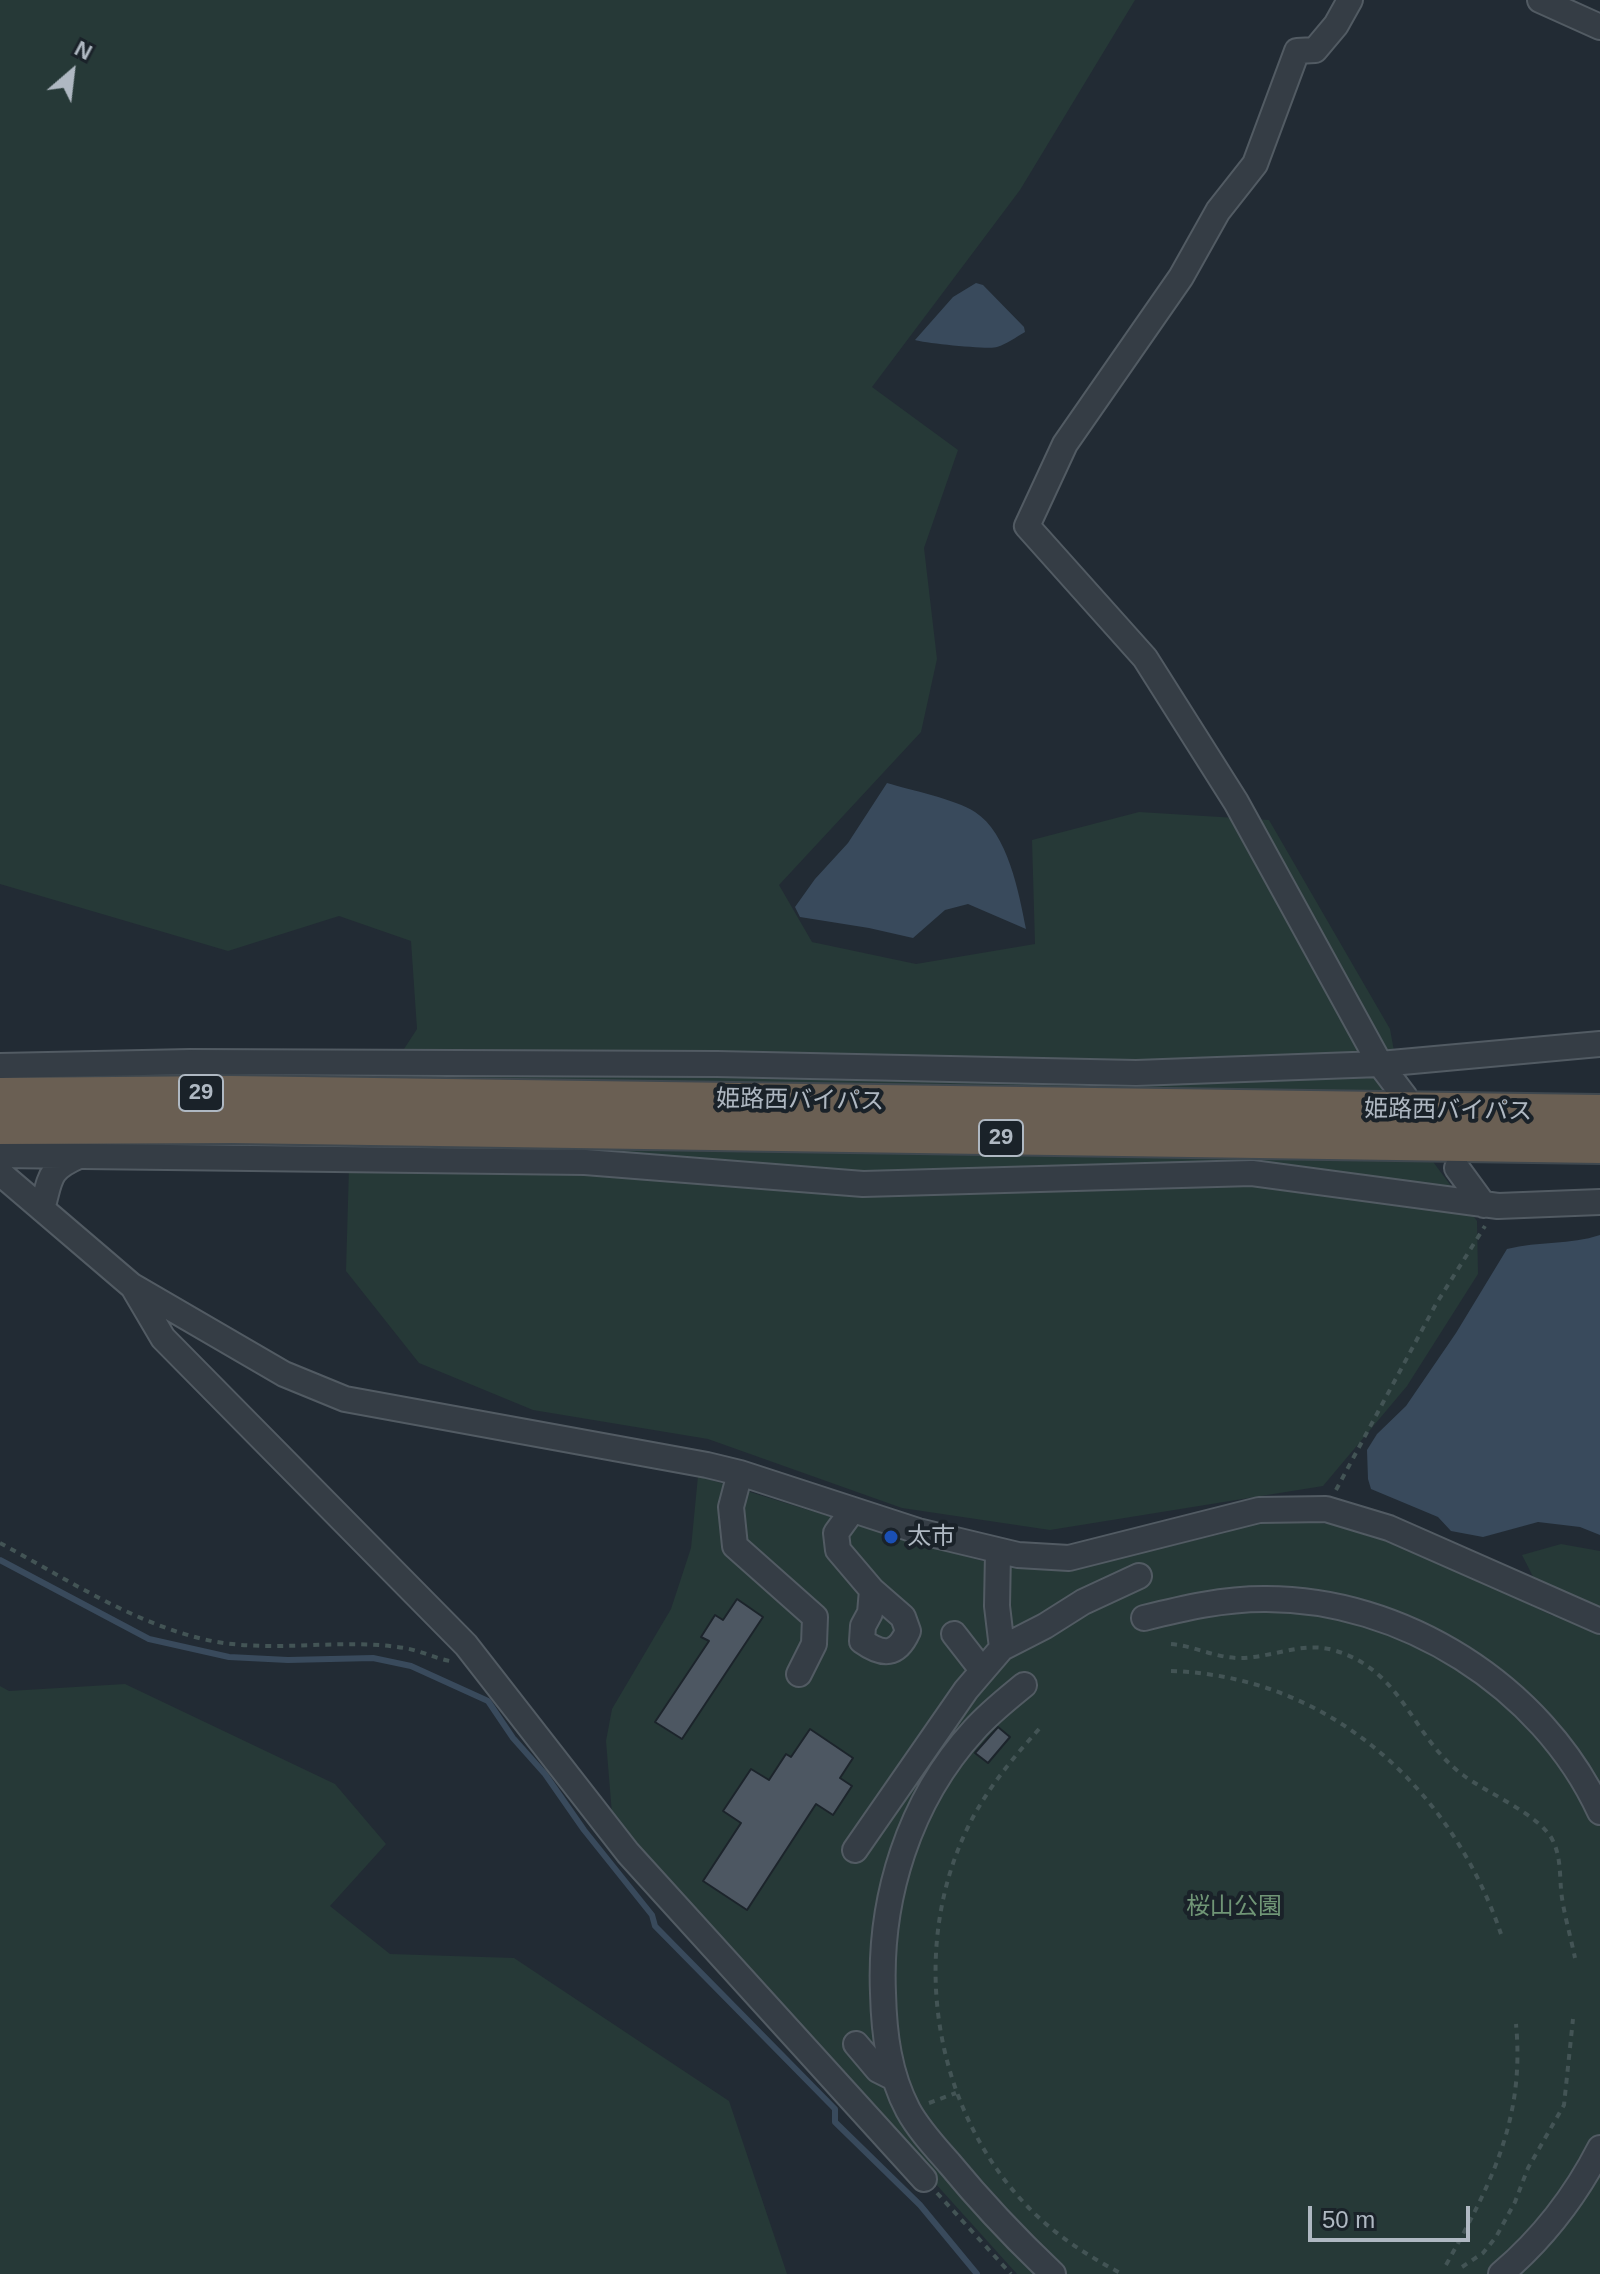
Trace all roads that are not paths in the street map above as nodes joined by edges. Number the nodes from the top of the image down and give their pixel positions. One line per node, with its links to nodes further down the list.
1 (1350, 0): 5 (street)
2 (1540, 0): 3 (street)
3 (1600, 27)
4 (1600, 1044): 5 (street)
5 (1380, 1064): 6 (street); 8 (street)
6 (0, 1066)
7 (0, 1095): 9 (highway, 姫路西バイパス / 29)
8 (1405, 1097)
9 (402, 1112): 10 (highway, 姫路西バイパス / 29); 11 (highway, 姫路西バイパス / 29); 12 (highway, 姫路西バイパス / 29)
10 (1600, 1112)
11 (0, 1127)
12 (1600, 1146)
13 (0, 1155): 14 (street)
14 (81, 1155): 18 (street); 19 (street)
15 (1457, 1168): 18 (street)
16 (0, 1173): 19 (street)
17 (1600, 1202): 18 (street)
18 (1491, 1206)
19 (42, 1209): 20 (street)
20 (131, 1285): 21 (street); 38 (street)
21 (740, 1473): 22 (street); 31 (street)
22 (852, 1511): 23 (street); 25 (street)
23 (998, 1552): 27 (street); 29 (street)
24 (1139, 1576): 29 (street)
25 (872, 1590)
26 (1144, 1618): 33 (street)
27 (1600, 1621)
28 (954, 1634): 30 (street)
29 (1002, 1648): 30 (street)
30 (982, 1670): 34 (street)
31 (799, 1674)
32 (1024, 1685): 36 (street)
33 (1600, 1812)
34 (855, 1850)
35 (856, 2044): 36 (street)
36 (894, 2078): 39 (street)
37 (1600, 2148): 40 (street)
38 (924, 2179)
39 (1053, 2274)
40 (1501, 2274)

